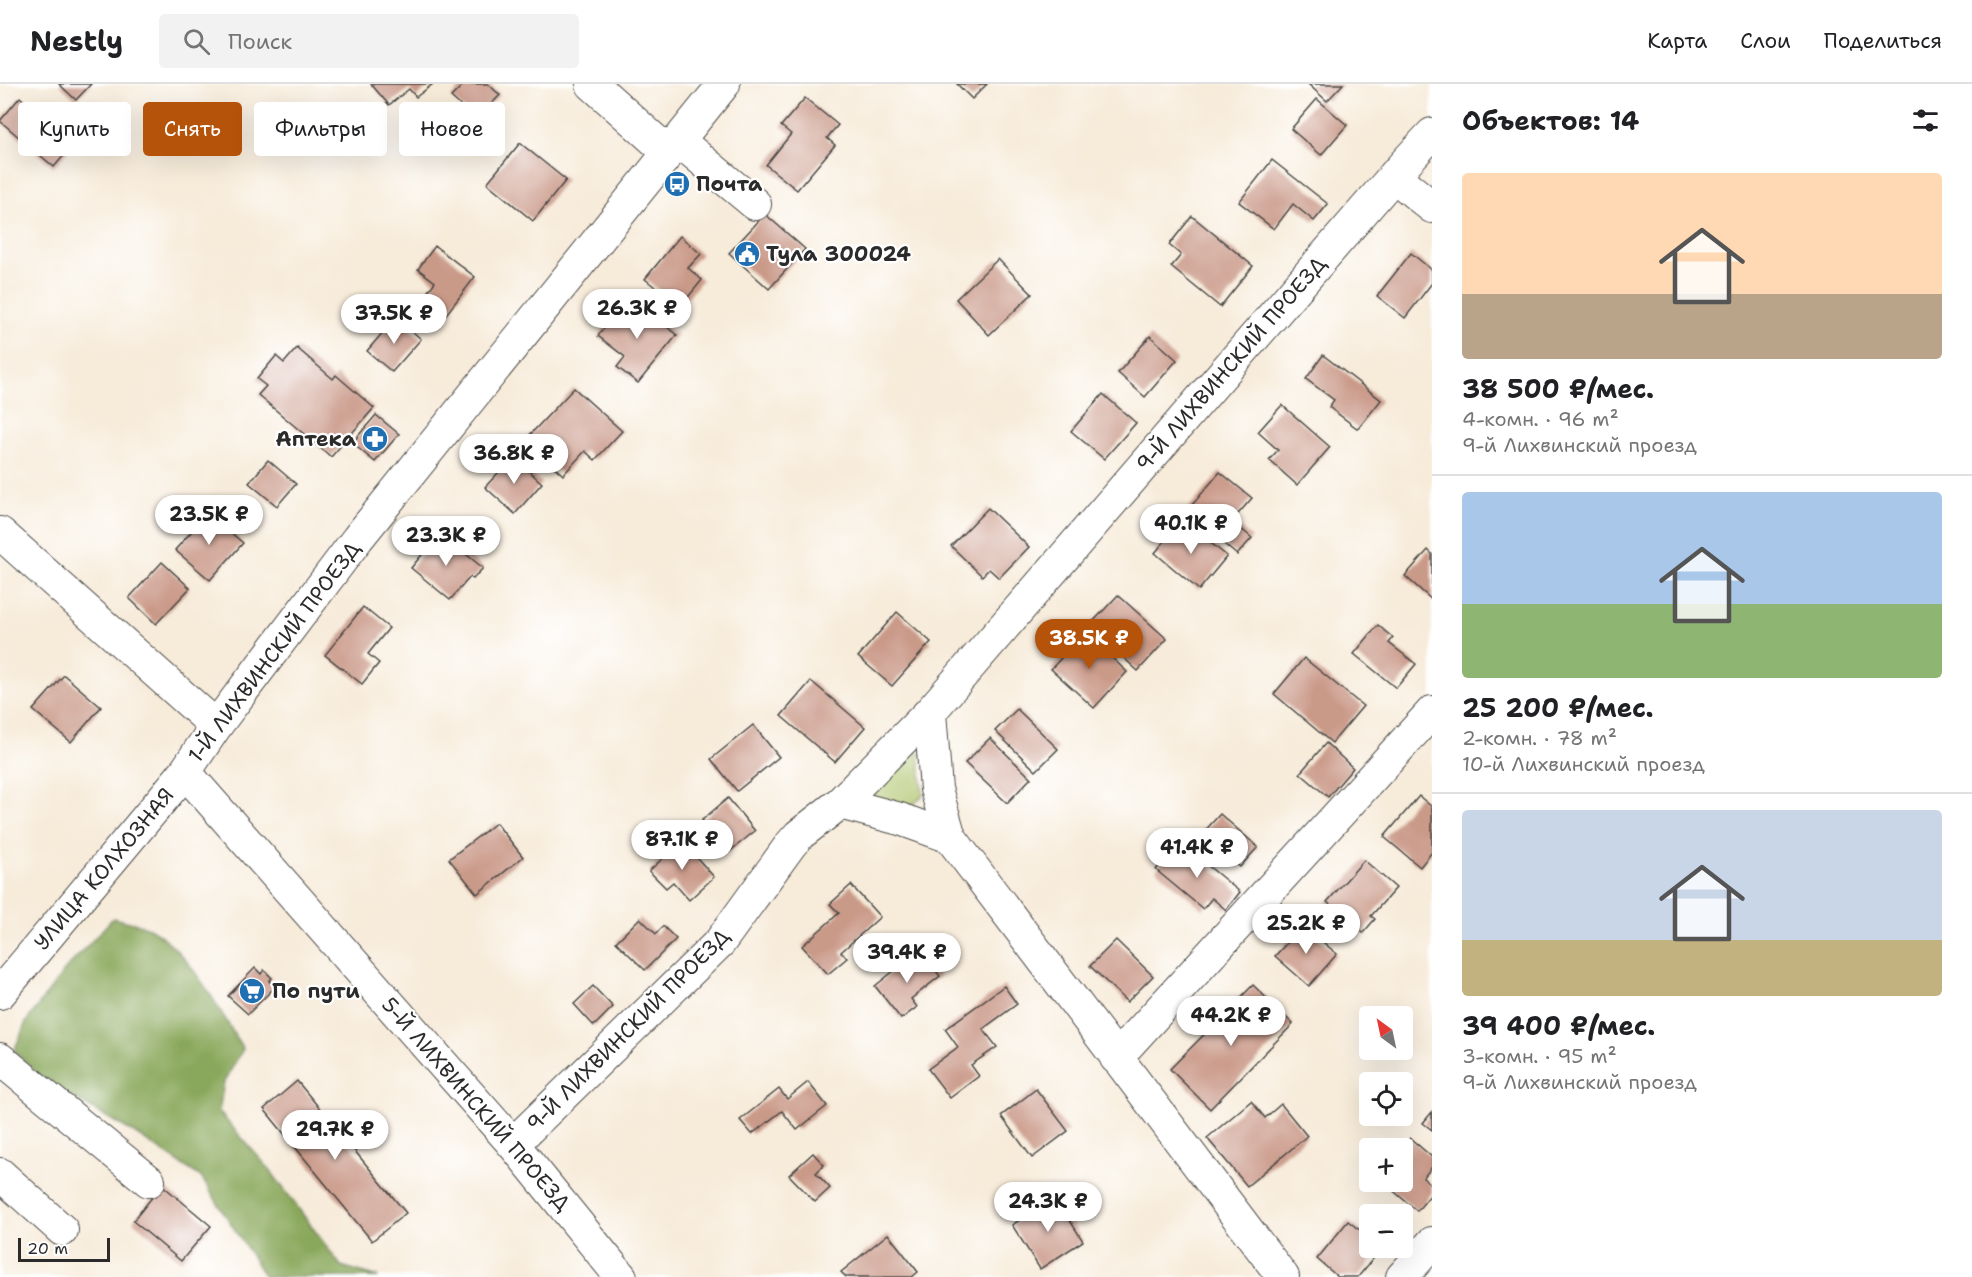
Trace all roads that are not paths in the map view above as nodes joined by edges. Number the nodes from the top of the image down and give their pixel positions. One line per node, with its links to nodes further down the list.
1 (592, 84): 4 (street)
2 (724, 84): 4 (street, 1-Й ЛИХВИНСКИЙ ПРОЕЗД)
3 (1432, 134): 5 (street, 9-Й ЛИХВИНСКИЙ ПРОЕЗД)
4 (674, 147): 6 (street); 11 (street, 1-Й ЛИХВИНСКИЙ ПРОЕЗД)
5 (1394, 176): 7 (street); 9 (street, 9-Й ЛИХВИНСКИЙ ПРОЕЗД)
6 (755, 204)
7 (1432, 207)
8 (0, 533): 11 (street)
9 (930, 712): 13 (street, 9-Й ЛИХВИНСКИЙ ПРОЕЗД); 14 (street)
10 (1432, 712): 16 (street)
11 (216, 726): 12 (street, 1-Й ЛИХВИНСКИЙ ПРОЕЗД)
12 (185, 772): 15 (street, УЛИЦА КОЛХОЗНАЯ); 18 (street, 5-Й ЛИХВИНСКИЙ ПРОЕЗД)
13 (840, 803): 14 (street); 18 (street, 9-Й ЛИХВИНСКИЙ ПРОЕЗД)
14 (950, 837): 16 (street)
15 (0, 993)
16 (1116, 1058): 24 (street)
17 (0, 1059): 20 (street)
18 (513, 1144): 23 (street, 5-Й ЛИХВИНСКИЙ ПРОЕЗД)
19 (0, 1174): 21 (street)
20 (149, 1181)
21 (62, 1230)
22 (1432, 1243): 25 (street)
23 (621, 1277)
24 (1283, 1277)
25 (1402, 1277)

